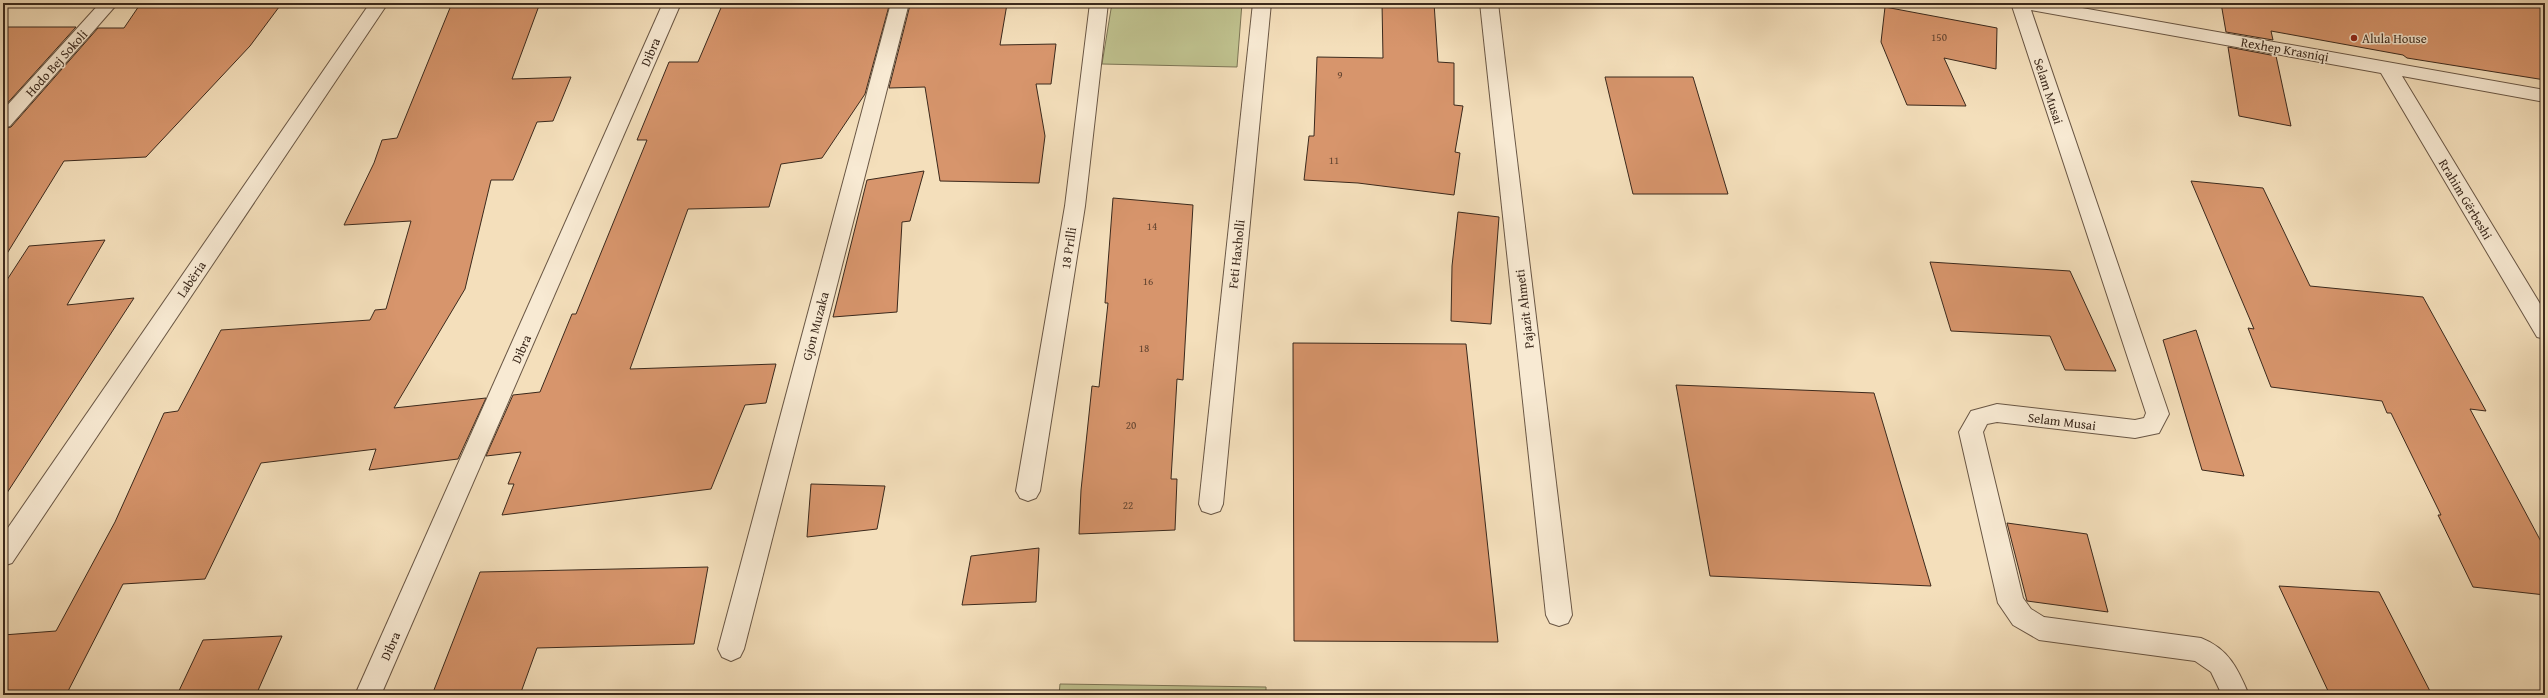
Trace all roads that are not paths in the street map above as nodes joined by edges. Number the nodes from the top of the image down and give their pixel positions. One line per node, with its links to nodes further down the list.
1 (109, 3): 12 (street, Hodo Bej Sokoli)
2 (379, 3): 16 (street, Labëria)
3 (672, 3): 19 (street, Dibra)
4 (900, 3): 18 (street, Gjon Muzaka)
5 (1099, 3): 14 (street, 18 Prilli)
6 (1262, 3): 15 (street, Feti Haxholli)
7 (1489, 3): 17 (street, Pajazit Ahmeti)
8 (2020, 3): 20 (street, Selam Musai)
9 (2024, 3): 10 (street, Rexhep Krasniqi)
10 (2387, 67): 11 (street, Rexhep Krasniqi); 13 (street, Rrahim Gërbeshi)
11 (2545, 96)
12 (3, 122)
13 (2545, 331)
14 (1028, 491)
15 (1211, 504)
16 (3, 555)
17 (1559, 615)
18 (731, 649)
19 (368, 695)
20 (2236, 695)

